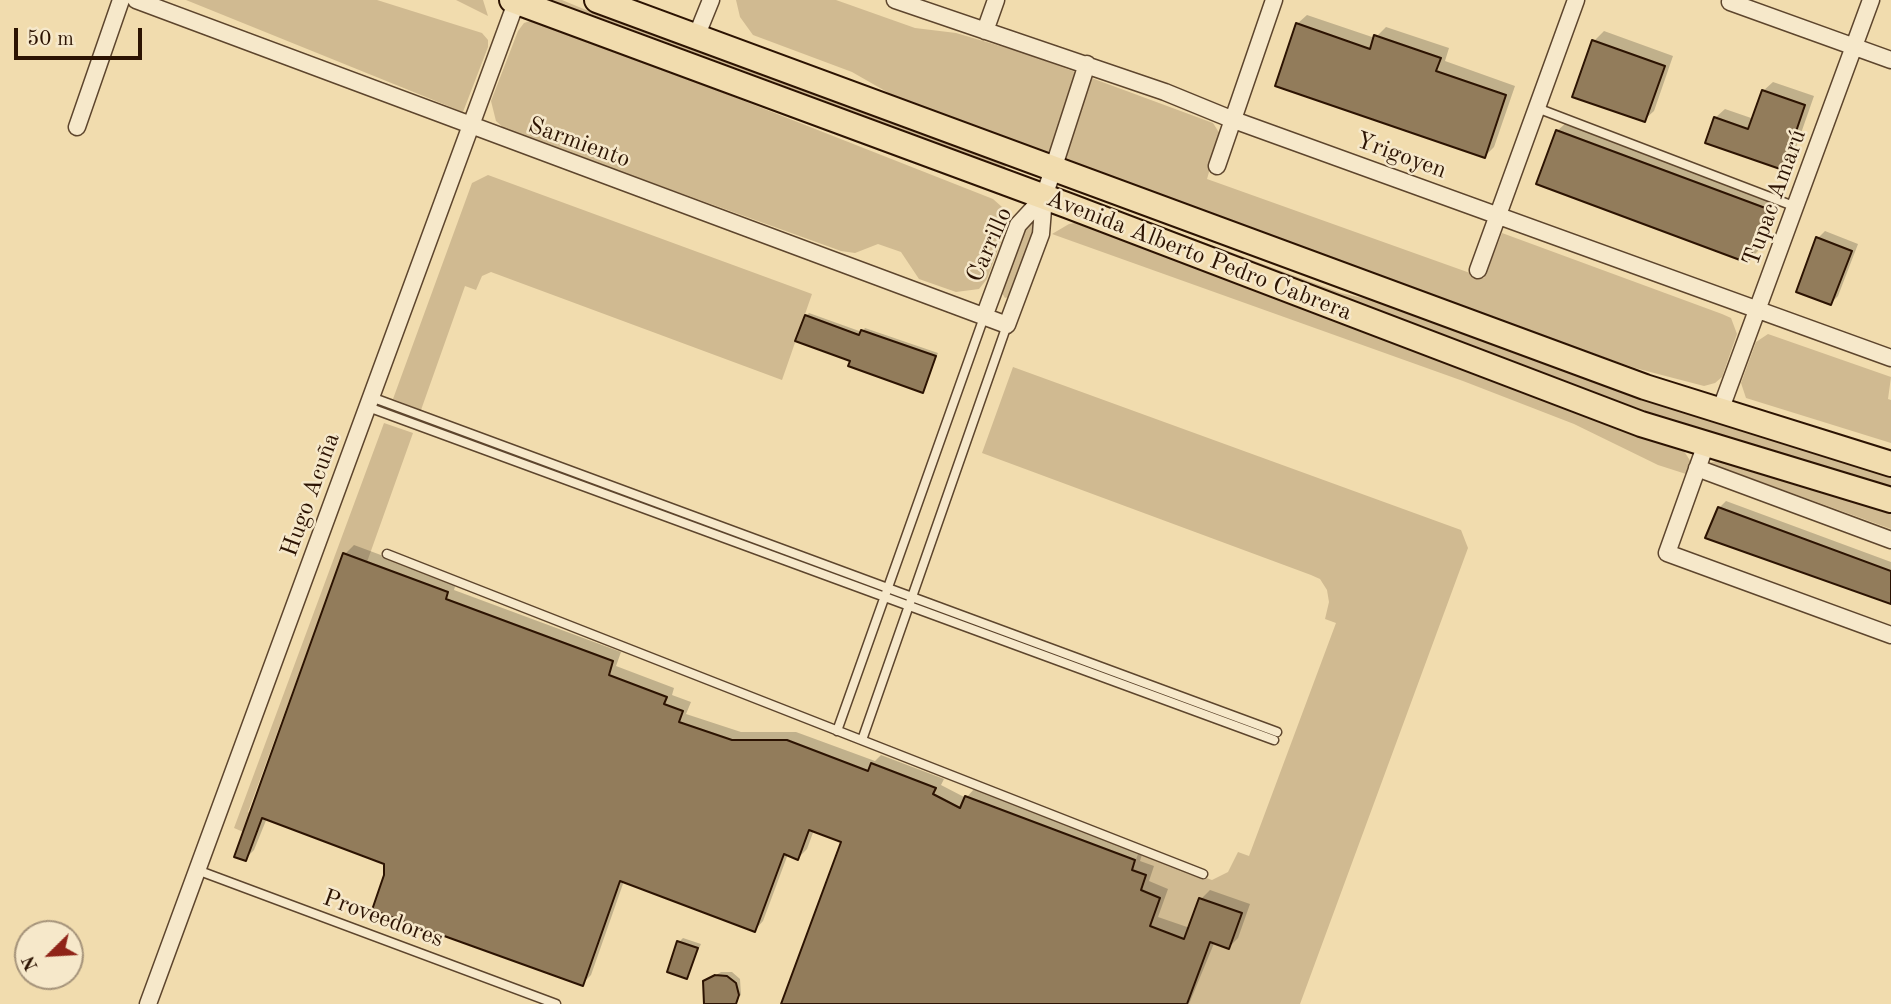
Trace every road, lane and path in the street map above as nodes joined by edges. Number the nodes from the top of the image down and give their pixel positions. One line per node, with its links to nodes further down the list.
1 (121, 0): 19 (street)
2 (136, 0): 20 (street, Sarmiento)
3 (597, 0): 13 (main road, Avenida Alberto Pedro Cabrera)
4 (711, 0): 13 (street)
5 (895, 0): 12 (street, Yrigoyen)
6 (996, 0): 12 (street)
7 (1274, 0): 18 (street)
8 (1576, 0): 17 (street)
9 (1871, 0): 14 (street, Tupac Amarú)
10 (515, 1): 20 (street, Hugo Acuña); 23 (main road, Avenida Alberto Pedro Cabrera)
11 (1730, 2): 14 (street)
12 (985, 31): 16 (street, Yrigoyen)
13 (696, 37): 22 (main road, Avenida Alberto Pedro Cabrera)
14 (1854, 46): 15 (street); 24 (street, Tupac Amarú)
15 (1891, 60)
16 (1087, 64): 18 (street, Yrigoyen); 22 (street, Carrillo)
17 (1537, 108): 24 (lane); 25 (street)
18 (1231, 119): 21 (street); 25 (street, Yrigoyen)
19 (77, 127)
20 (471, 127): 28 (street, Sarmiento); 31 (street, Hugo Acuña)
21 (1217, 166)
22 (1054, 171): 23 (street, Carrillo); 32 (main road, Avenida Alberto Pedro Cabrera)
23 (1044, 197): 28 (street, Carrillo); 29 (street, Carrillo); 33 (main road, Avenida Alberto Pedro Cabrera)
24 (1796, 207): 27 (street, Tupac Amarú)
25 (1499, 216): 26 (street); 27 (street, Yrigoyen)
26 (1478, 270)
27 (1757, 310): 30 (street, Yrigoyen); 32 (street, Tupac Amarú)
28 (984, 317): 29 (street, Sarmiento); 39 (lane)
29 (1007, 325): 41 (lane)
30 (1891, 358)
31 (370, 402): 39 (lane); 40 (lane); 46 (street, Hugo Acuña)
32 (1720, 411): 34 (main road, Avenida Alberto Pedro Cabrera)
33 (1706, 444): 35 (street); 36 (main road, Avenida Alberto Pedro Cabrera)
34 (1891, 464)
35 (1697, 468): 37 (street); 42 (street)
36 (1891, 500)
37 (1891, 540)
38 (387, 554): 43 (lane)
39 (889, 588): 40 (lane); 41 (lane)
40 (885, 597): 41 (lane); 43 (lane)
41 (912, 602): 44 (lane); 45 (lane)
42 (1891, 635)
43 (837, 731): 45 (lane)
44 (1276, 736)
45 (862, 740): 47 (lane)
46 (197, 870): 48 (street, Hugo Acuña); 49 (lane, Proveedores)
47 (1203, 874)
48 (148, 1004)
49 (556, 1004)

